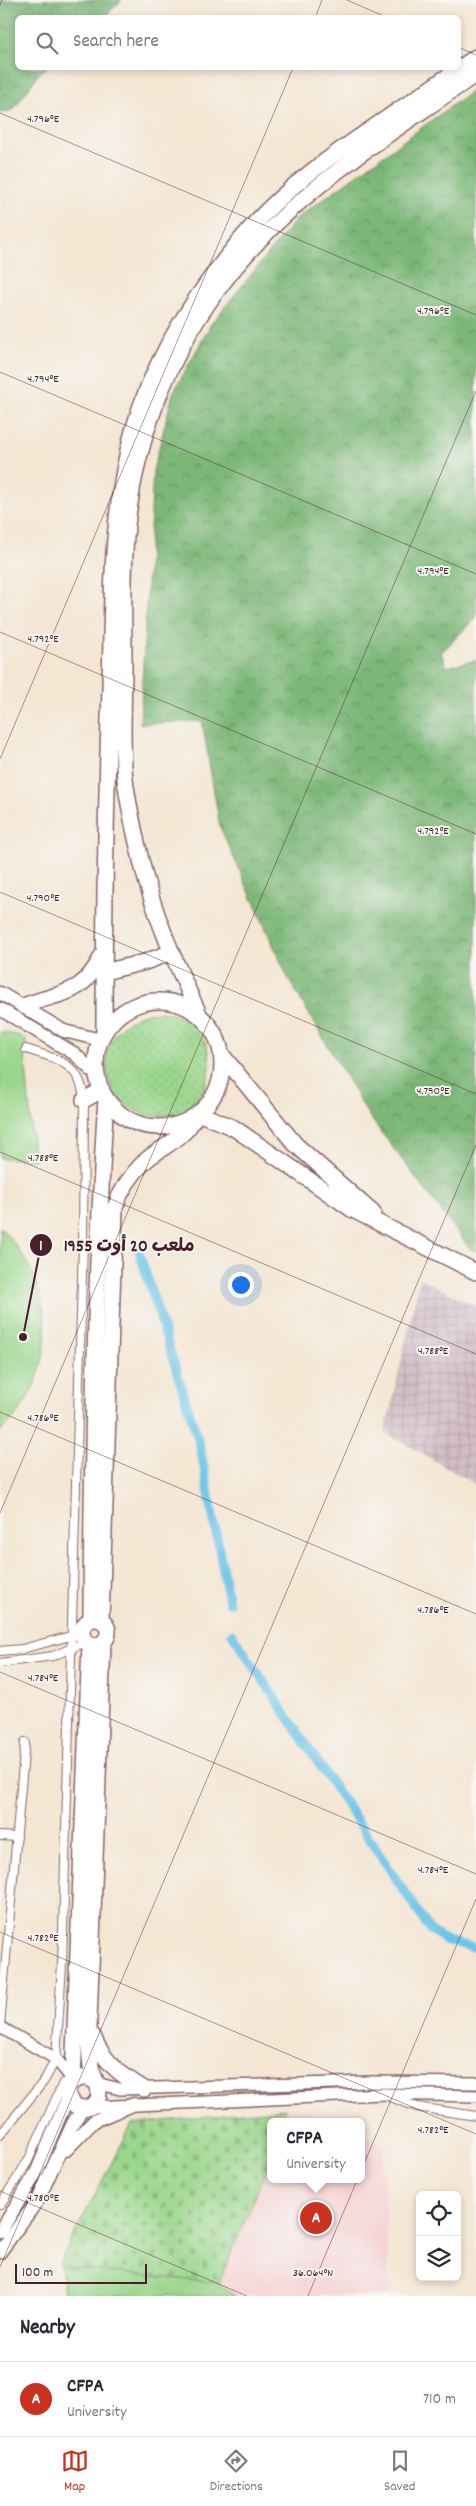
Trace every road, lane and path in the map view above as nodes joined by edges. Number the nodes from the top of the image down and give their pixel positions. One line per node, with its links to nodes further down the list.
1 (476, 57): 2 (highway)
2 (461, 67)
3 (457, 70): 5 (highway)
4 (476, 74): 6 (highway)
5 (104, 952): 7 (highway); 9 (highway)
6 (172, 952): 7 (highway); 11 (highway)
7 (104, 972): 12 (highway)
8 (0, 992): 9 (main road)
9 (23, 1006): 12 (main road)
10 (0, 1009): 15 (main road)
11 (199, 1014): 12 (highway); 14 (highway)
12 (102, 1037): 15 (highway)
13 (26, 1049): 16 (street)
14 (222, 1055): 17 (highway); 18 (highway)
15 (102, 1088): 16 (highway); 17 (highway); 20 (highway)
16 (84, 1100): 21 (street)
17 (196, 1114): 18 (highway); 20 (highway)
18 (382, 1223): 19 (highway)
19 (476, 1272)
20 (96, 1620): 21 (highway); 21 (highway)
21 (86, 1640): 22 (street); 22 (street); 23 (street); 28 (highway); 31 (highway)
22 (71, 1650): 24 (street); 30 (street)
23 (0, 1651)
24 (0, 1663)
25 (25, 1742): 27 (street)
26 (0, 1836): 27 (street)
27 (17, 1836): 29 (street)
28 (89, 2022): 32 (highway); 34 (highway)
29 (0, 2027): 30 (main road)
30 (56, 2059): 31 (main road); 41 (street)
31 (71, 2076): 32 (highway); 37 (highway); 43 (street)
32 (95, 2082): 34 (main road); 39 (highway)
33 (476, 2083): 34 (main road)
34 (144, 2089)
35 (383, 2094): 36 (main road); 38 (main road); 40 (street)
36 (476, 2096)
37 (68, 2097): 39 (highway); 44 (main road)
38 (134, 2104): 39 (main road); 42 (main road)
39 (87, 2108): 42 (main road)
40 (476, 2116)
41 (0, 2135)
42 (55, 2164): 45 (main road)
43 (0, 2205)
44 (0, 2232)
45 (0, 2252)

